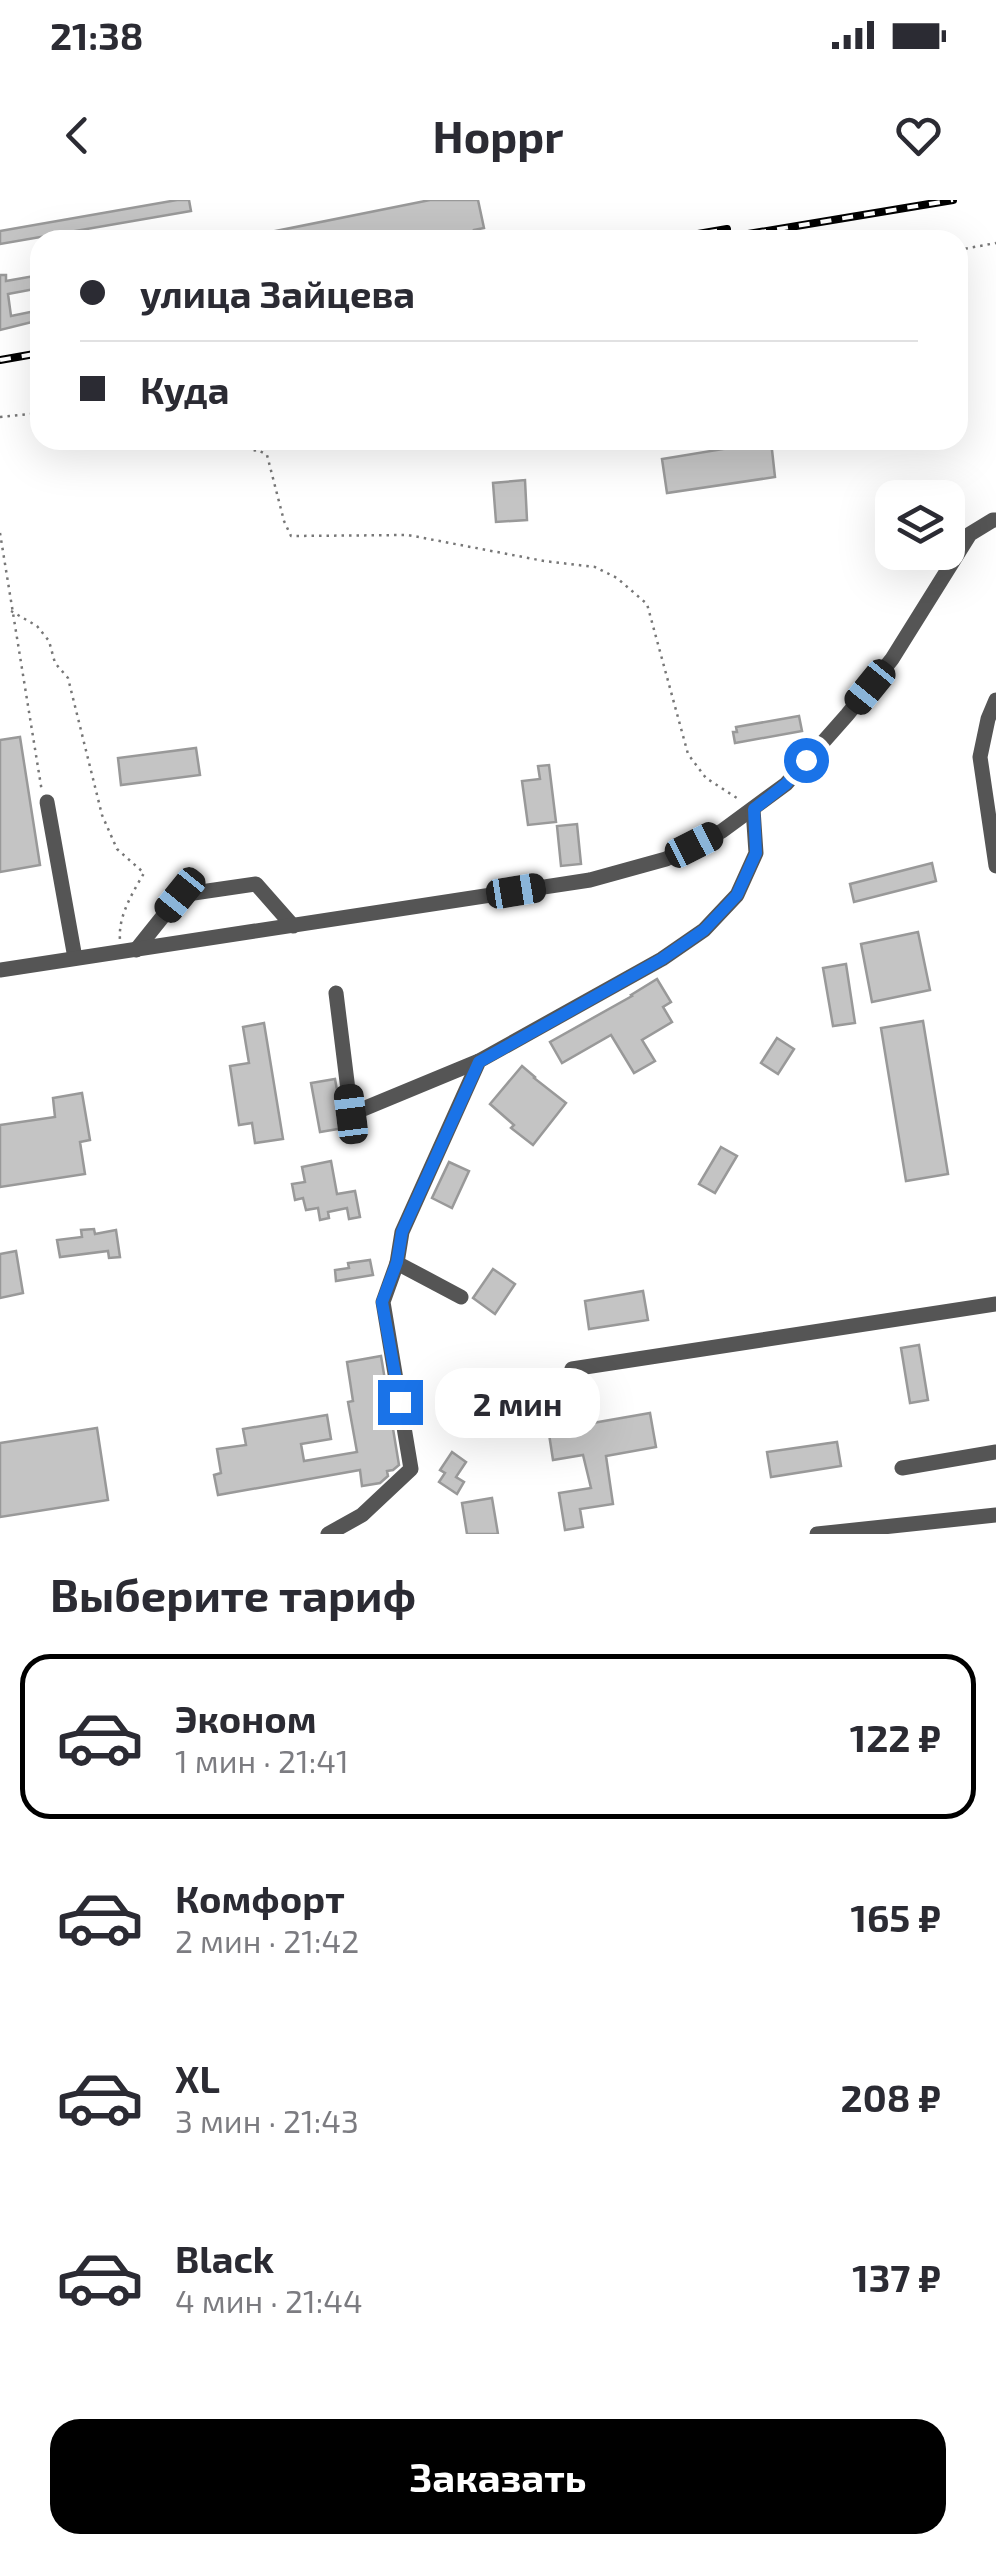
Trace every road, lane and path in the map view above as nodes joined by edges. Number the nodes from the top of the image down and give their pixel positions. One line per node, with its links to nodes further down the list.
1 (996, 243): 2 (path)
2 (968, 248)
3 (30, 414): 4 (path)
4 (0, 417)
5 (258, 450): 11 (path)
6 (996, 520): 11 (street)
7 (0, 533): 8 (path)
8 (11, 611): 10 (path); 14 (path)
9 (996, 700): 12 (street)
10 (47, 802): 15 (street)
11 (754, 809): 13 (street); 18 (street)
12 (996, 866)
13 (293, 926): 14 (street); 14 (street)
14 (128, 951): 15 (street)
15 (75, 958): 16 (street)
16 (0, 970)
17 (336, 993): 18 (street)
18 (479, 1062): 19 (street)
19 (397, 1262): 20 (street); 26 (street)
20 (461, 1297)
21 (996, 1304): 22 (street)
22 (572, 1368)
23 (996, 1452): 24 (street)
24 (902, 1468)
25 (991, 1516): 27 (street); 28 (street)
26 (328, 1534)
27 (817, 1534)
28 (989, 1534)

